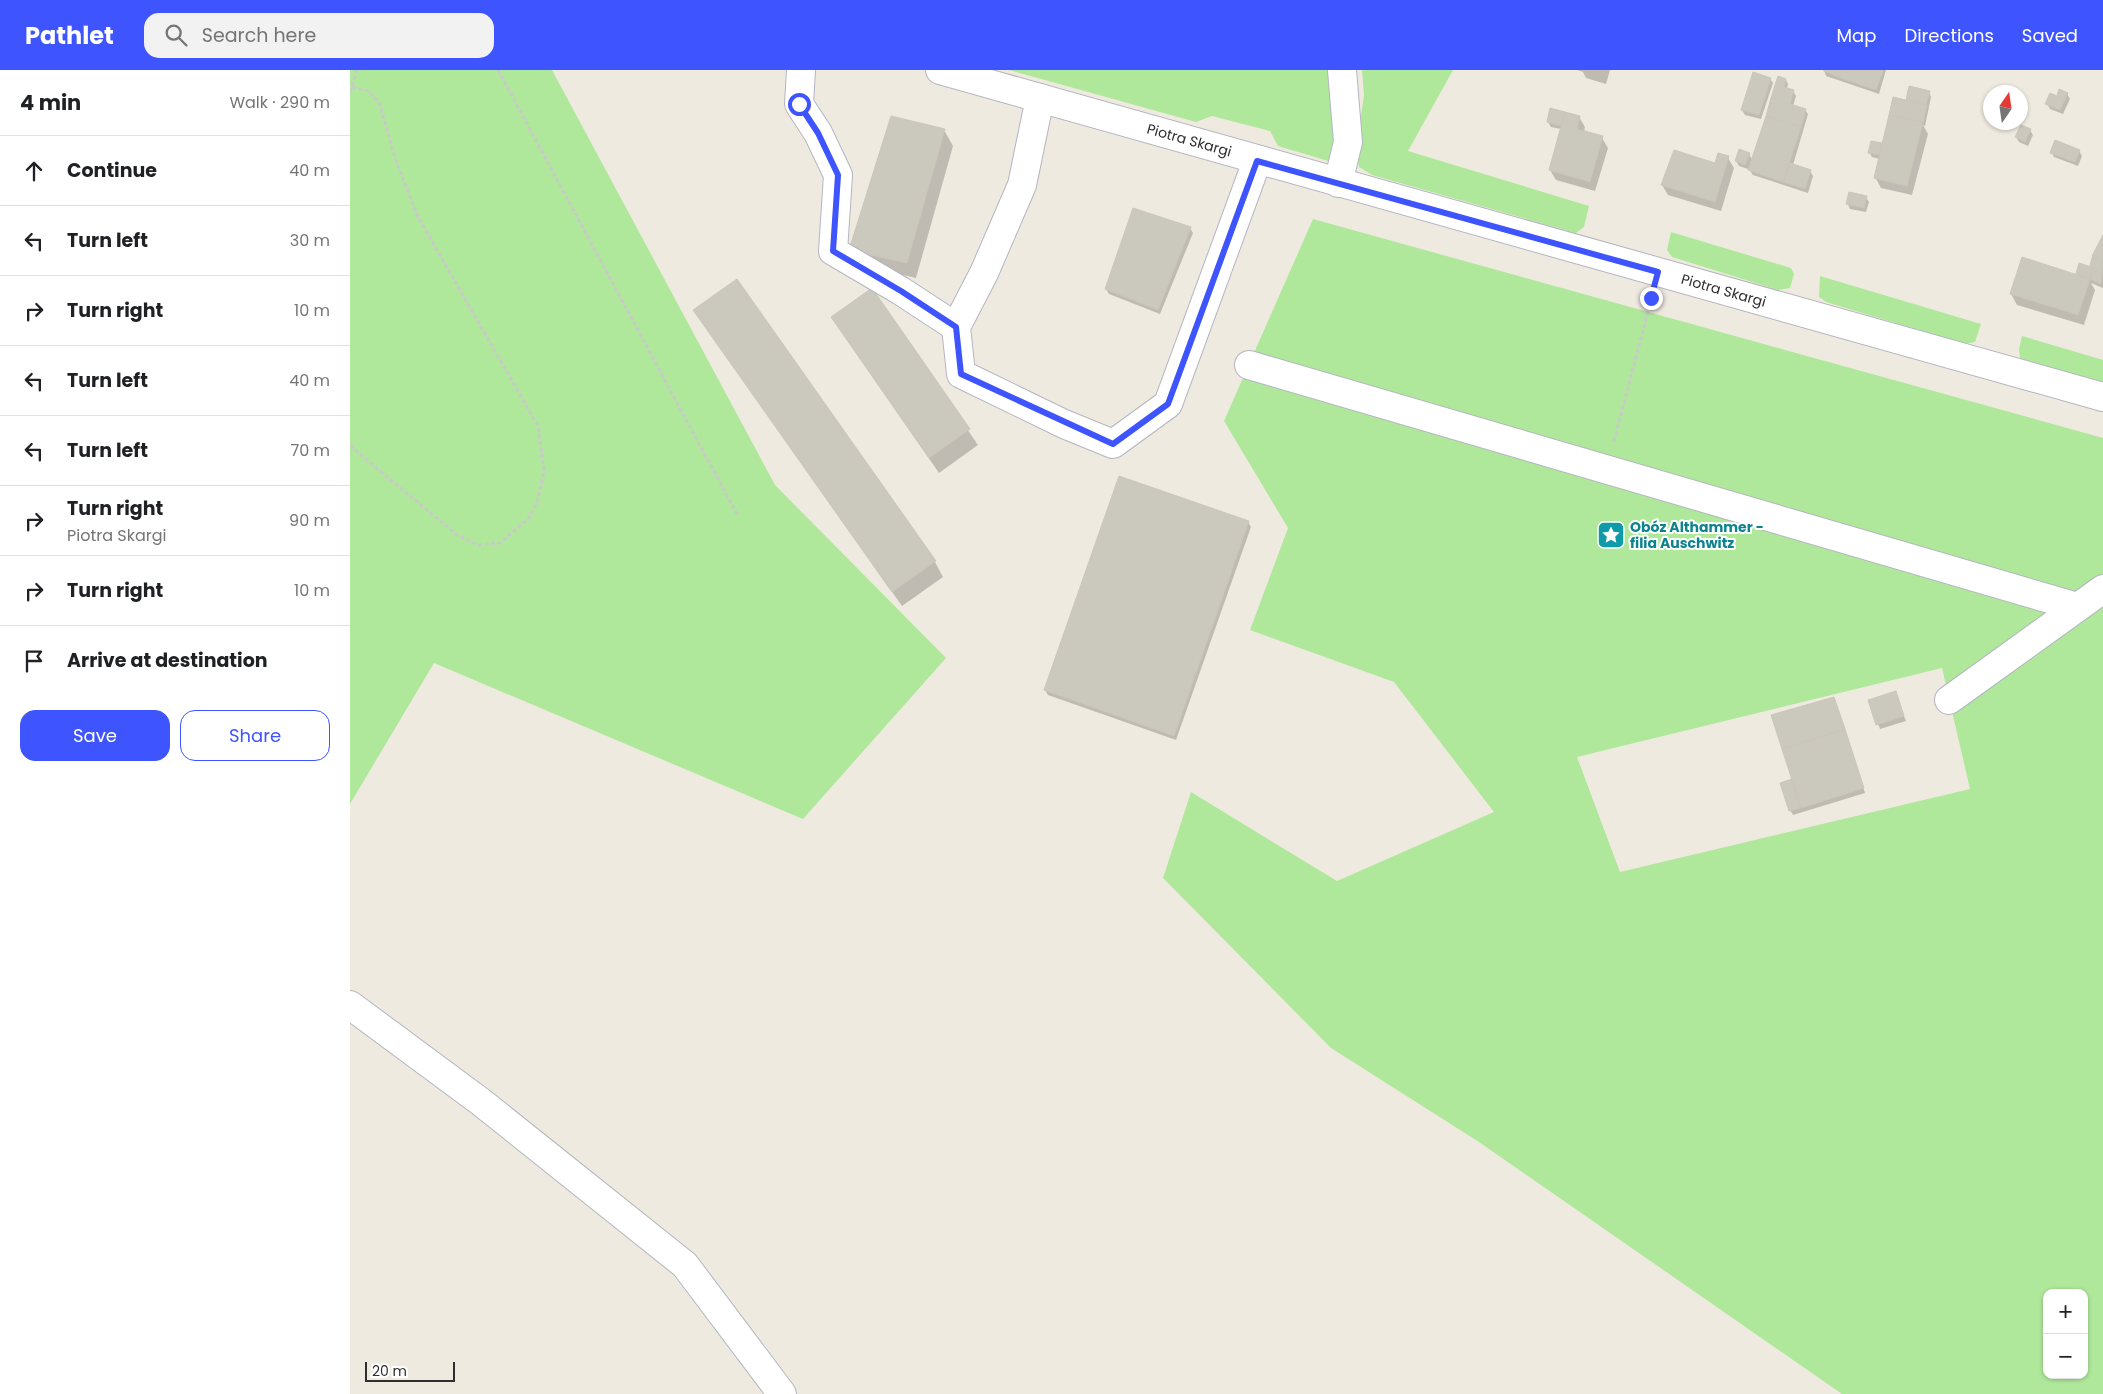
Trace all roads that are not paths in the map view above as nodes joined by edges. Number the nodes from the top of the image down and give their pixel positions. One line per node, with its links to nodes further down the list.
1 (801, 70): 7 (street)
2 (940, 70): 4 (street, Piotra Skargi)
3 (1342, 70): 6 (street)
4 (1040, 98): 5 (street, Piotra Skargi); 7 (street)
5 (1257, 161): 6 (street, Piotra Skargi); 7 (street)
6 (1338, 183): 9 (street, Piotra Skargi)
7 (956, 327)
8 (1249, 365): 11 (street)
9 (2103, 397)
10 (2103, 588): 11 (street)
11 (2077, 607): 12 (street)
12 (1949, 700)
13 (350, 1005): 14 (street)
14 (782, 1394)

